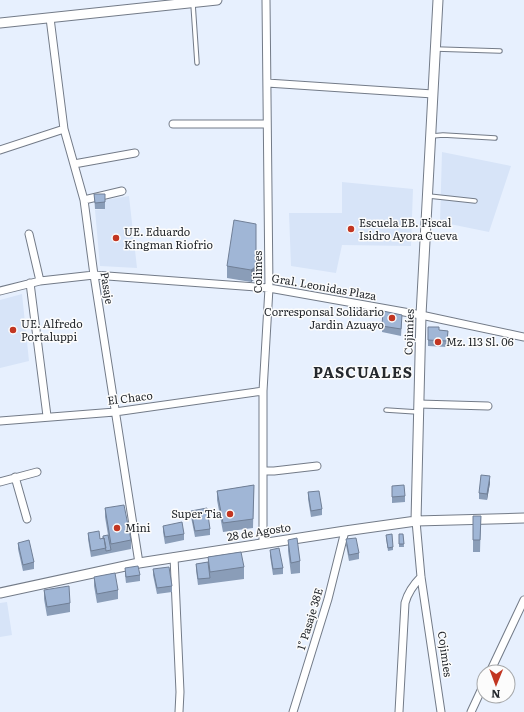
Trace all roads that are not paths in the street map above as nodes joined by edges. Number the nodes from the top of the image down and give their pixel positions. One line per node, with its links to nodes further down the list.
1 (216, 0): 4 (street)
2 (266, 0): 10 (street, Colimes)
3 (438, 0): 7 (street, Cojimíes)
4 (196, 2): 5 (street); 9 (lane)
5 (50, 18): 6 (street); 14 (street, Pasaje)
6 (0, 23)
7 (435, 49): 8 (lane); 11 (street, Cojimíes)
8 (500, 51)
9 (197, 63)
10 (267, 83): 11 (street); 13 (street, Colimes)
11 (433, 94): 15 (street, Cojimíes)
12 (173, 124): 13 (street)
13 (267, 124): 28 (street, Colimes)
14 (64, 130): 17 (street); 19 (street, Pasaje)
15 (431, 136): 16 (lane); 21 (street, Cojimíes)
16 (494, 138)
17 (0, 150)
18 (135, 153): 19 (street)
19 (74, 164): 22 (street, Pasaje)
20 (122, 191): 22 (street)
21 (428, 195): 23 (lane); 30 (street, Cojimíes)
22 (84, 200): 25 (street, Pasaje)
23 (475, 201)
24 (29, 234): 26 (street)
25 (94, 275): 26 (street, Gral. Leonidas Plaza); 28 (street, Gral. Leonidas Plaza); 36 (street, Pasaje)
26 (40, 281): 27 (street, Gral. Leonidas Plaza)
27 (30, 283): 29 (street, Gral. Leonidas Plaza); 37 (street)
28 (269, 288): 30 (street, Gral. Leonidas Plaza); 32 (street, Colimes)
29 (0, 291)
30 (421, 315): 31 (street, Gral. Leonidas Plaza); 34 (street, Cojimíes)
31 (524, 337)
32 (263, 391): 36 (street, El Chaco); 40 (street, Colimes)
33 (488, 406): 34 (street)
34 (419, 408): 35 (lane); 46 (street, Cojimíes)
35 (386, 410)
36 (115, 412): 37 (street, El Chaco); 50 (street, Pasaje)
37 (47, 416): 38 (street, El Chaco)
38 (0, 421)
39 (317, 466): 40 (street)
40 (263, 471): 48 (street, Colimes)
41 (37, 472): 42 (street)
42 (15, 477): 43 (street); 45 (street)
43 (0, 482)
44 (524, 518): 46 (street, 28 de Agosto)
45 (27, 519)
46 (416, 521): 47 (street, 28 de Agosto); 51 (street, Cojimíes)
47 (345, 531): 48 (street, 28 de Agosto); 57 (street, 1° Pasaje 38E)
48 (263, 543): 49 (street, 28 de Agosto)
49 (174, 557): 50 (street, 28 de Agosto); 56 (street)
50 (139, 563): 52 (street, 28 de Agosto)
51 (421, 577): 58 (street); 59 (street, Cojimíes)
52 (0, 593)
53 (524, 600): 54 (street)
54 (494, 664)
55 (476, 701): 60 (street)
56 (179, 712)
57 (293, 712)
58 (399, 712)
59 (441, 712)
60 (471, 712)

